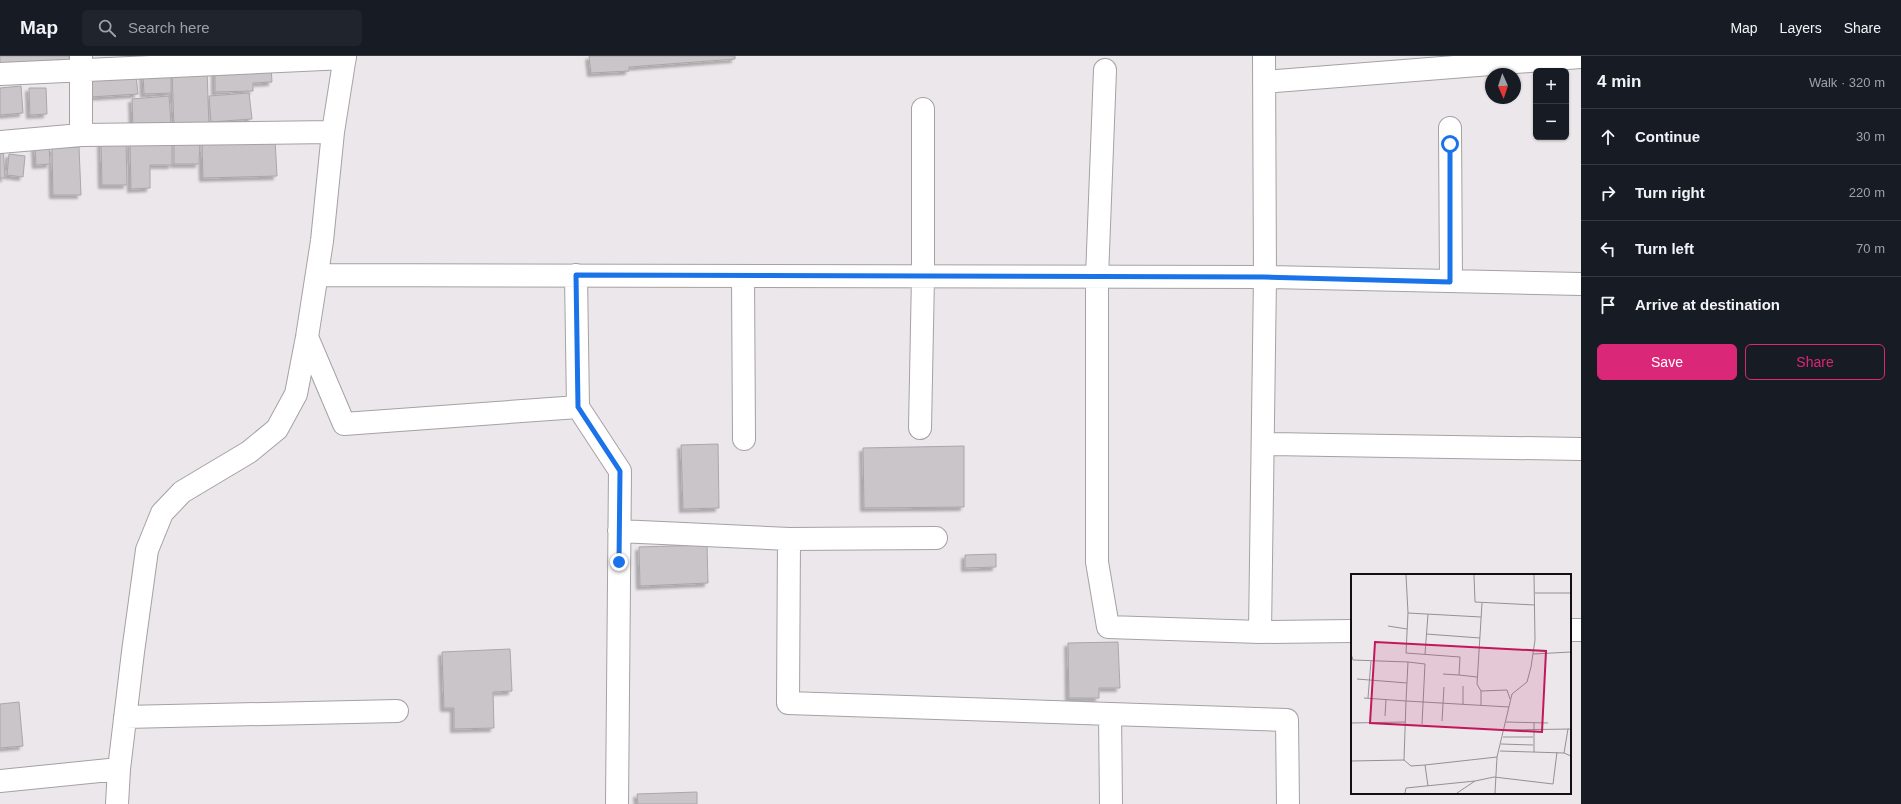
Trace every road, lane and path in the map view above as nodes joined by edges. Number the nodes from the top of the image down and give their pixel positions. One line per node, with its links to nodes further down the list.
1 (1264, 56): 7 (street)
2 (345, 57): 4 (street); 10 (street)
3 (1581, 57): 7 (street)
4 (82, 63): 6 (street); 11 (street)
5 (1105, 70): 17 (street)
6 (0, 74)
7 (1264, 82): 18 (street)
8 (923, 109): 16 (street)
9 (1450, 128): 19 (street)
10 (333, 132): 11 (street); 13 (street)
11 (81, 136): 12 (street)
12 (0, 142)
13 (317, 275): 14 (street); 21 (street)
14 (576, 275): 15 (street); 22 (street)
15 (743, 276): 16 (street); 24 (street)
16 (923, 276): 17 (street); 23 (street)
17 (1097, 277): 18 (street); 31 (street)
18 (1265, 277): 19 (street); 25 (street)
19 (1450, 282): 20 (street)
20 (1581, 284)
21 (307, 337): 22 (street); 34 (street)
22 (578, 407): 27 (street)
23 (920, 428)
24 (744, 439)
25 (1263, 444): 26 (street); 31 (street)
26 (1581, 449)
27 (619, 531): 29 (street); 38 (street)
28 (936, 538): 29 (street)
29 (789, 539): 33 (street)
30 (1351, 631): 31 (street)
31 (1260, 632)
32 (397, 711): 34 (street)
33 (1110, 714): 39 (street); 40 (street)
34 (125, 718): 35 (street)
35 (119, 769): 36 (street); 37 (street)
36 (0, 781)
37 (117, 804)
38 (617, 804)
39 (1111, 804)
40 (1288, 804)

